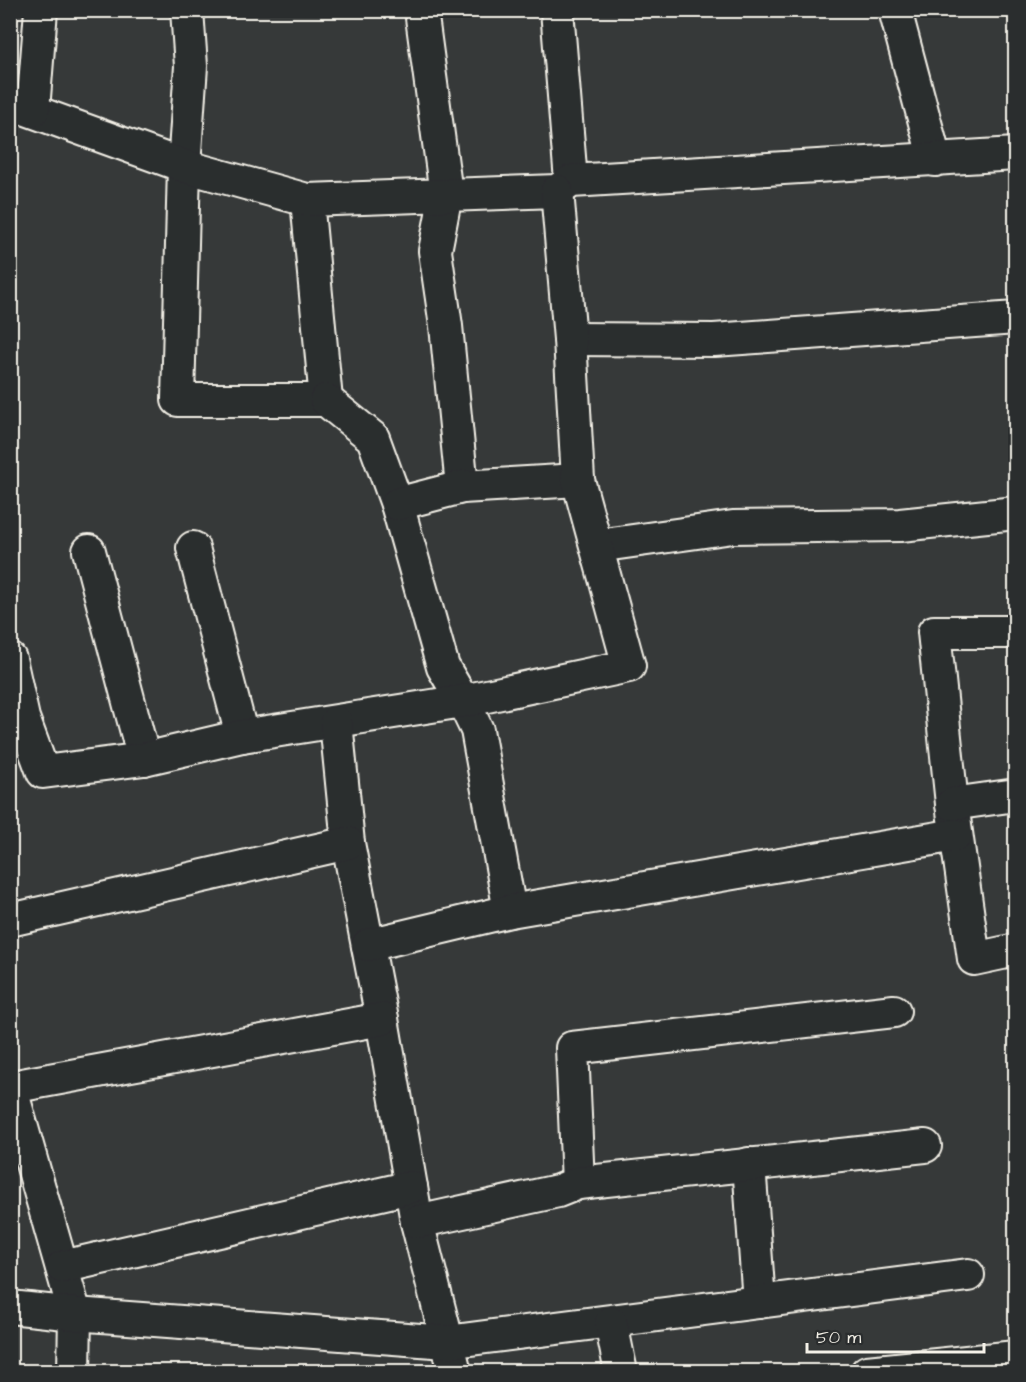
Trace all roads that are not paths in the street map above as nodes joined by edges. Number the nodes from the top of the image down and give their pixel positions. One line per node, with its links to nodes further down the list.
1 (40, 10): 6 (street)
2 (187, 10): 9 (street)
3 (421, 10): 11 (street)
4 (557, 10): 10 (street)
5 (895, 10): 8 (street)
6 (22, 107): 9 (street)
7 (1016, 154): 8 (street)
8 (935, 160): 10 (street)
9 (184, 166): 12 (street); 15 (street)
10 (564, 186): 11 (street); 14 (street)
11 (446, 194): 12 (street); 17 (street)
12 (307, 200): 15 (street)
13 (1016, 318): 14 (street)
14 (570, 339): 16 (street)
15 (326, 400): 18 (street)
16 (578, 480): 17 (street); 20 (street)
17 (462, 487): 18 (street)
18 (397, 504): 25 (street)
19 (1016, 513): 20 (street)
20 (597, 546): 25 (street)
21 (193, 548): 27 (street)
22 (89, 551): 28 (street)
23 (1016, 632): 30 (street)
24 (10, 659): 28 (street)
25 (464, 701): 26 (street); 33 (street)
26 (336, 722): 27 (street); 32 (street)
27 (242, 736): 28 (street)
28 (144, 759)
29 (1016, 795): 30 (street)
30 (952, 804): 31 (street)
31 (956, 835): 33 (street); 36 (street)
32 (348, 843): 34 (street); 35 (street)
33 (510, 911): 35 (street)
34 (10, 920)
35 (368, 945): 38 (street)
36 (1016, 950)
37 (894, 1011): 42 (street)
38 (382, 1018): 39 (street); 43 (street)
39 (11, 1086): 45 (street)
40 (925, 1146): 41 (street)
41 (749, 1164): 42 (street); 47 (street)
42 (578, 1183): 44 (street)
43 (411, 1187): 44 (street); 45 (street)
44 (417, 1222): 51 (street)
45 (62, 1267): 49 (street)
46 (968, 1275): 47 (street)
47 (759, 1302): 50 (street)
48 (10, 1306): 49 (street)
49 (75, 1314): 51 (street); 54 (street)
50 (611, 1323): 51 (street); 55 (street)
51 (451, 1357)
52 (1016, 1357): 53 (street)
53 (899, 1369): 56 (street)
54 (74, 1371)
55 (621, 1371)
56 (867, 1371)

